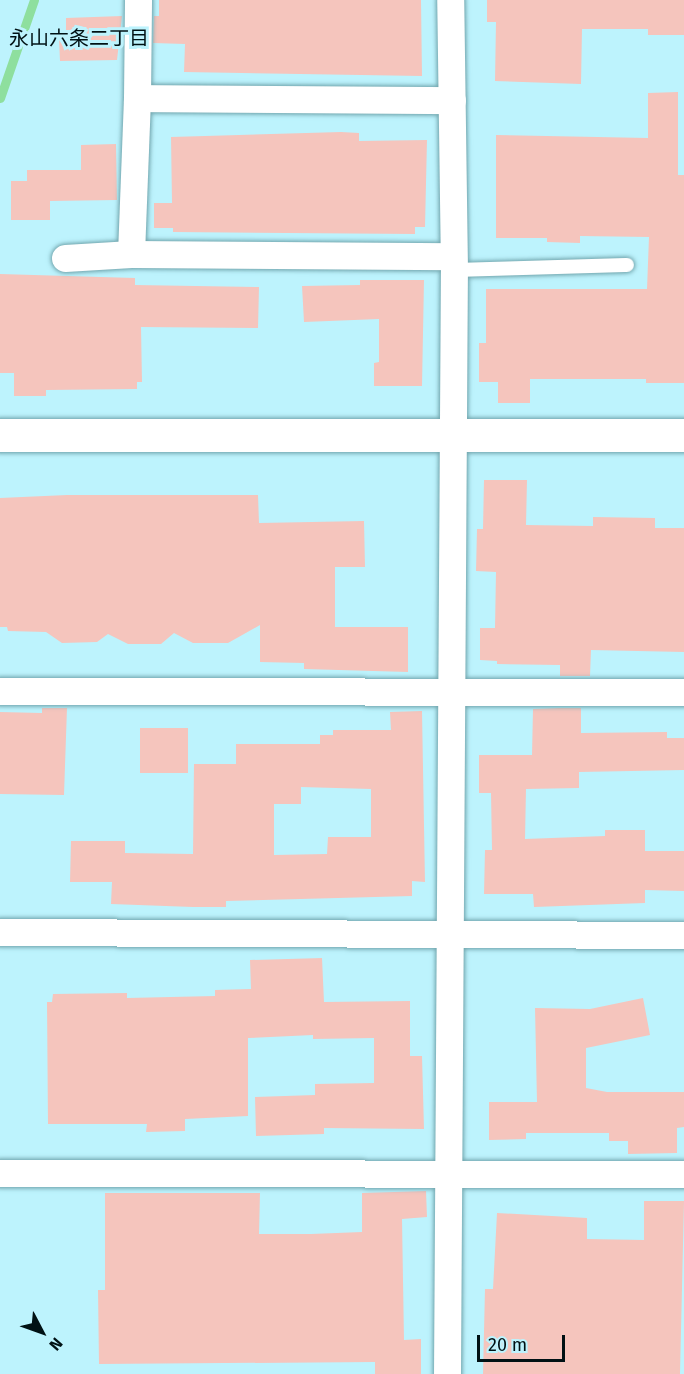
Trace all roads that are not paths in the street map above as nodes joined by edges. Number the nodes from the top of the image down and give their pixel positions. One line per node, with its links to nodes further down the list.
1 (138, 0): 3 (street)
2 (450, 0): 4 (street)
3 (137, 98): 4 (street); 5 (street)
4 (452, 100): 7 (street)
5 (131, 254): 6 (street); 7 (street)
6 (65, 258)
7 (453, 263): 8 (lane); 10 (street)
8 (627, 265)
9 (0, 435): 10 (street)
10 (450, 435): 11 (street); 13 (street)
11 (684, 435)
12 (0, 691): 13 (street)
13 (452, 692): 14 (street); 17 (street)
14 (684, 692)
15 (0, 932): 17 (street)
16 (684, 935): 17 (street)
17 (451, 936): 19 (street)
18 (0, 1173): 19 (street)
19 (450, 1174): 20 (street); 21 (street)
20 (684, 1174)
21 (447, 1374)

